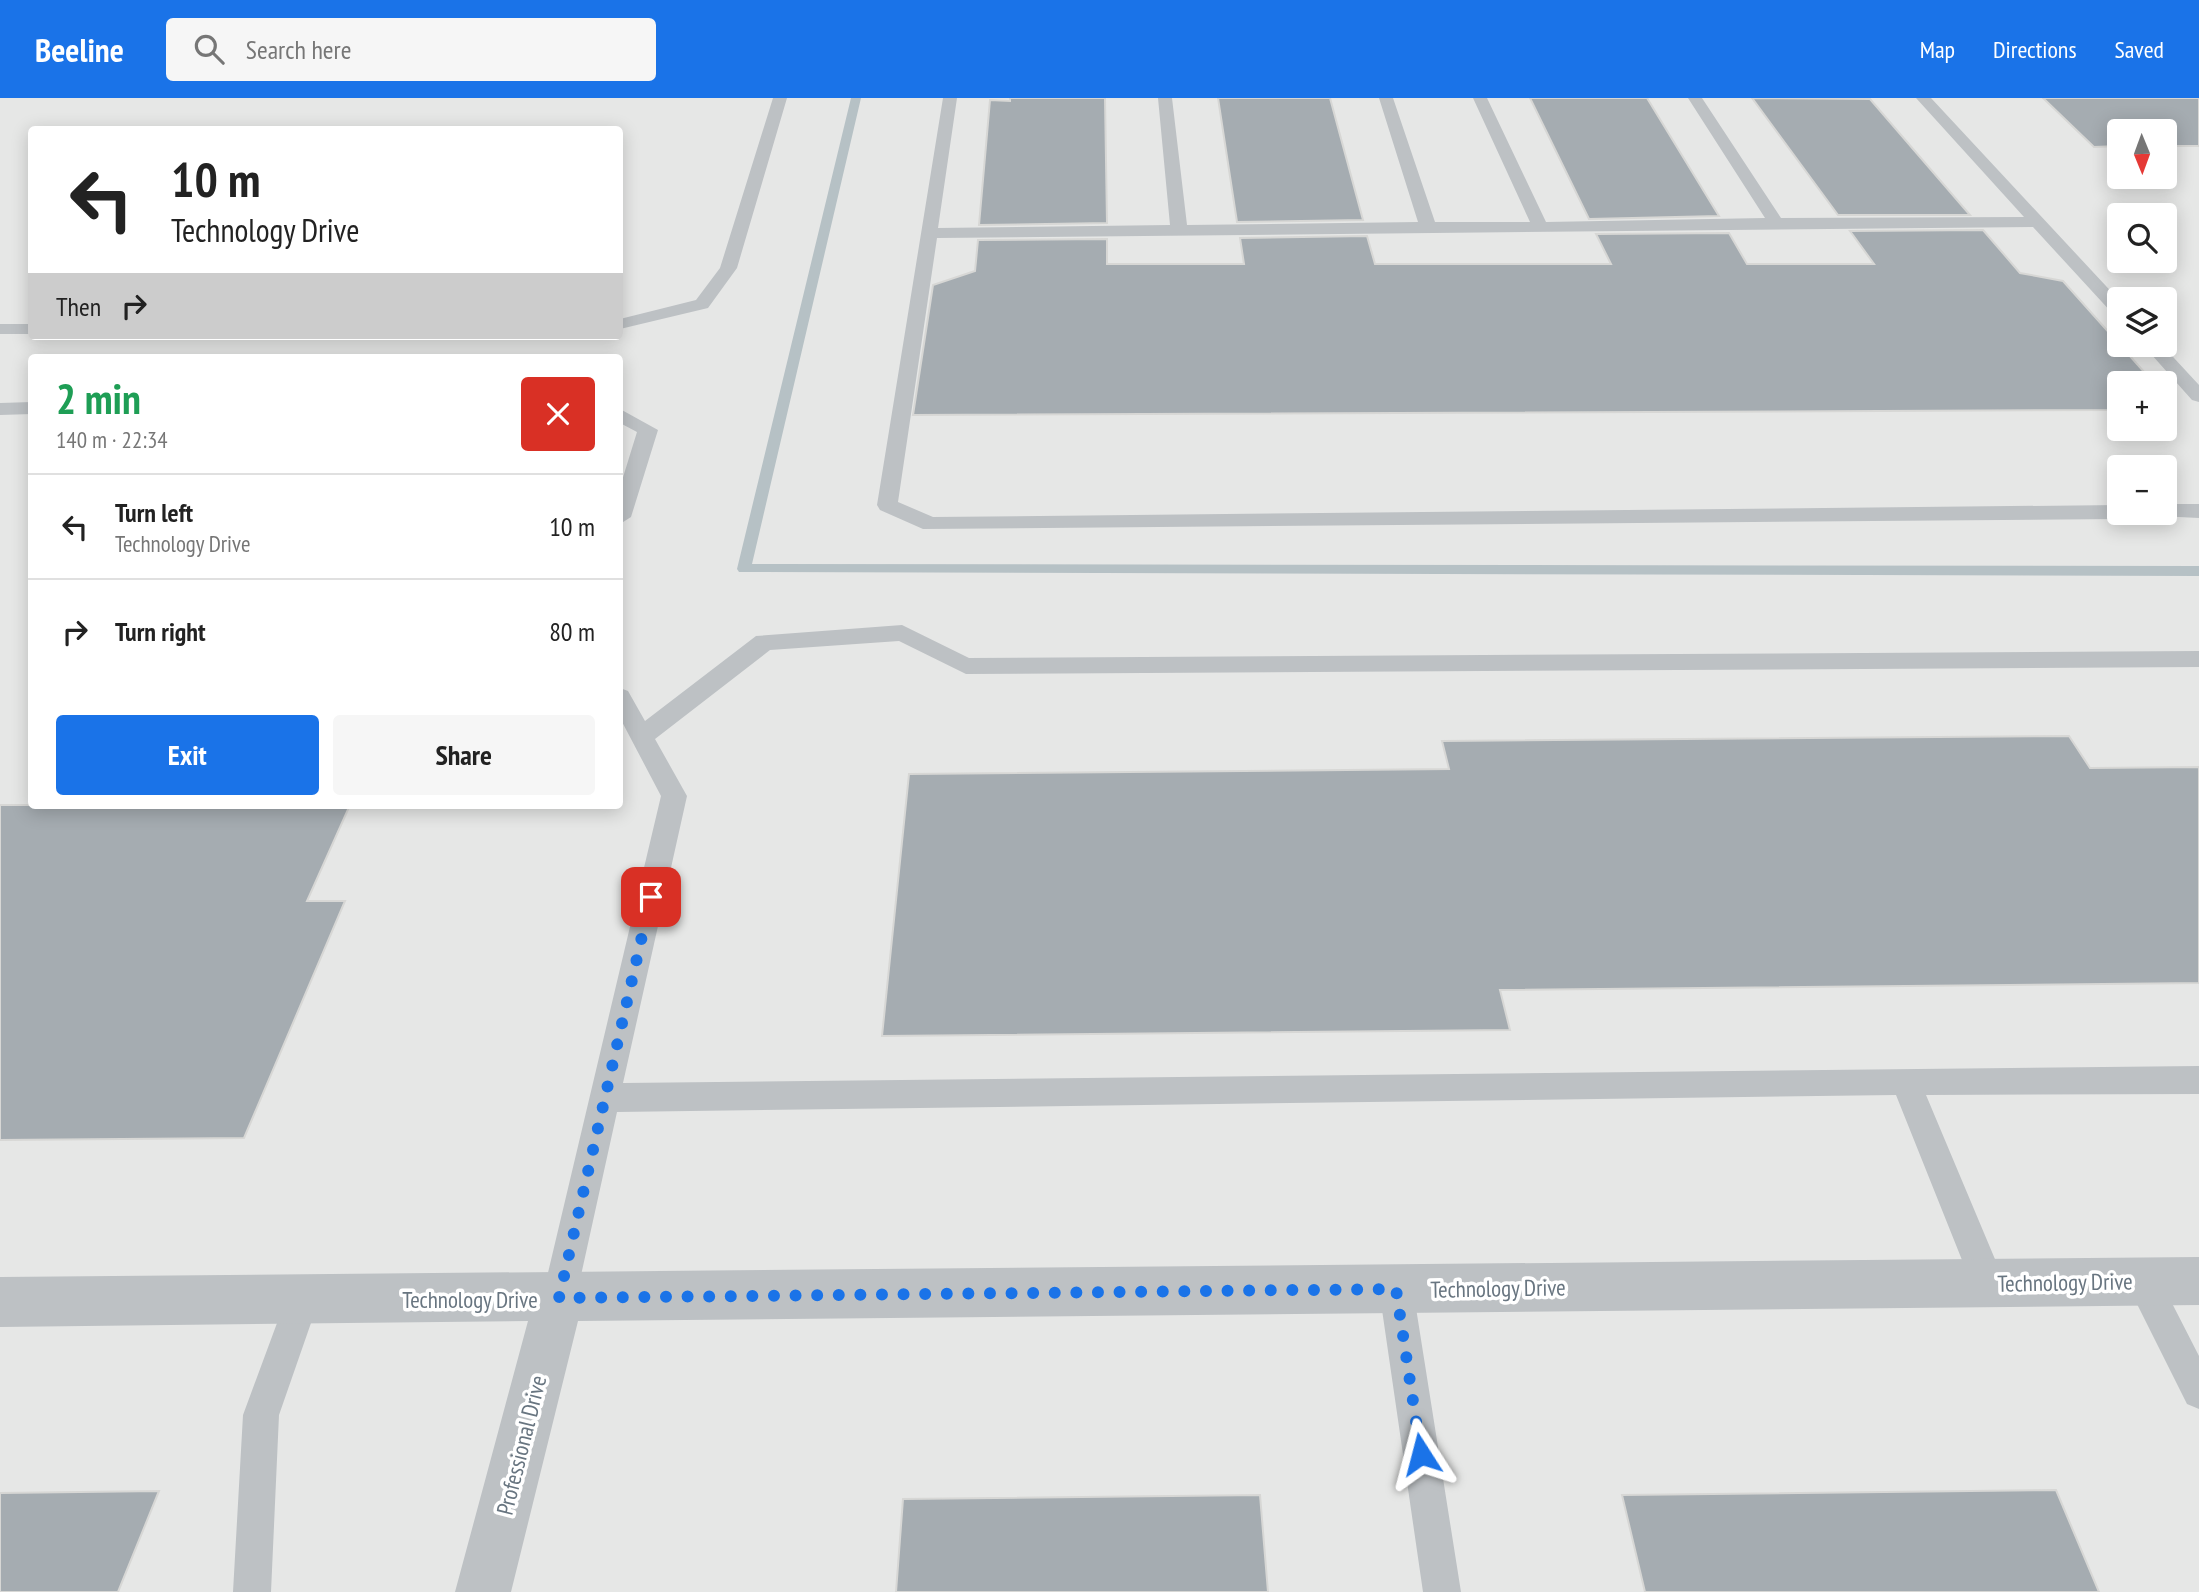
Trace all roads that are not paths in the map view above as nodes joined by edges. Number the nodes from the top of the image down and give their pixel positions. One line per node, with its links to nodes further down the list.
1 (780, 98): 15 (lane)
2 (950, 98): 13 (lane)
3 (1165, 98): 12 (lane)
4 (1387, 98): 10 (lane)
5 (1480, 98): 11 (lane)
6 (1695, 98): 9 (lane)
7 (1923, 98): 8 (lane)
8 (2038, 222): 9 (lane); 14 (lane)
9 (1776, 223): 11 (lane)
10 (1428, 227): 11 (lane); 12 (lane)
11 (1539, 227)
12 (1180, 230): 13 (lane)
13 (929, 233): 26 (lane)
14 (2107, 297)
15 (623, 323)
16 (0, 329): 17 (lane)
17 (28, 329)
18 (2163, 357): 19 (lane)
19 (2199, 396)
20 (28, 408): 21 (lane)
21 (0, 409)
22 (623, 417): 23 (lane)
23 (623, 508)
24 (2177, 511): 25 (lane)
25 (2199, 511)
26 (2107, 512)
27 (2199, 659): 29 (lane)
28 (623, 703): 29 (lane)
29 (641, 737): 32 (lane)
30 (2199, 1080): 31 (lane)
31 (1905, 1081): 32 (lane); 35 (lane)
32 (605, 1098): 37 (lane)
33 (2199, 1281): 34 (street, Technology Drive)
34 (2143, 1282): 35 (street, Technology Drive); 40 (lane)
35 (1988, 1283): 36 (street, Technology Drive)
36 (1396, 1289): 37 (street, Technology Drive); 43 (lane)
37 (559, 1298): 38 (street, Technology Drive); 42 (street, Professional Drive)
38 (302, 1300): 39 (street, Technology Drive); 41 (lane)
39 (0, 1302)
40 (2199, 1392)
41 (252, 1592)
42 (483, 1592)
43 (1441, 1592)

